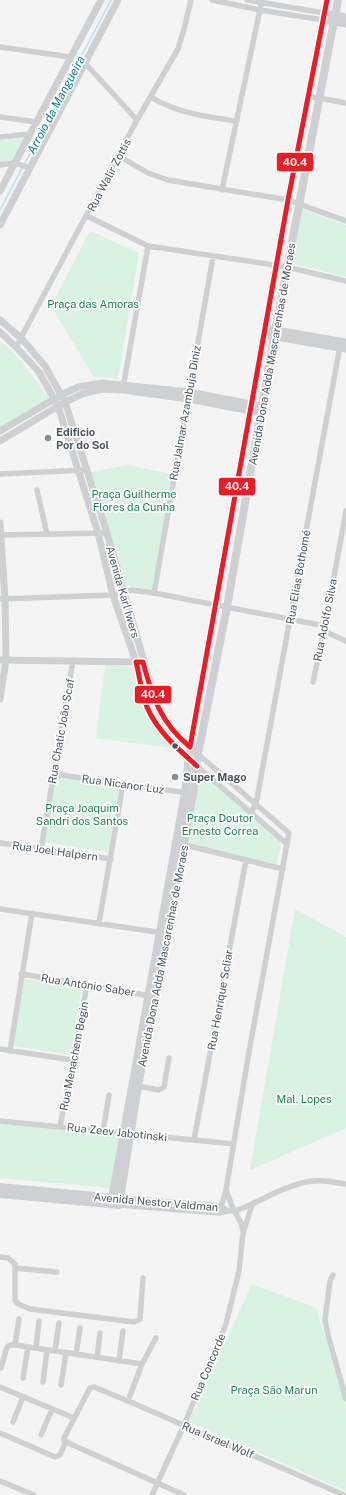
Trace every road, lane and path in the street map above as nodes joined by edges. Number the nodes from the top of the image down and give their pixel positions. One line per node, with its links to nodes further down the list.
1 (101, 0): 15 (street)
2 (118, 0): 16 (street)
3 (191, 0): 18 (street, Rua Walir Zottis)
4 (212, 0): 9 (street)
5 (247, 0): 8 (street)
6 (327, 0): 10 (main road, Avenida Dona Adda Mascarenhas de Moraes)
7 (338, 0): 12 (main road, Avenida Dona Adda Mascarenhas de Moraes)
8 (261, 1): 9 (street); 10 (street)
9 (260, 10): 10 (street); 23 (street)
10 (324, 17): 12 (street); 17 (main road, Avenida Dona Adda Mascarenhas de Moraes)
11 (346, 17): 12 (street)
12 (334, 18): 13 (street); 19 (main road, Avenida Dona Adda Mascarenhas de Moraes)
13 (346, 24)
14 (0, 47): 15 (street)
15 (71, 57): 24 (street)
16 (85, 63): 22 (street); 29 (street)
17 (308, 96): 19 (street); 32 (main road, Avenida Dona Adda Mascarenhas de Moraes)
18 (151, 97): 22 (street, Rua Walir Zottis); 23 (street)
19 (319, 98): 20 (street); 33 (main road, Avenida Dona Adda Mascarenhas de Moraes)
20 (346, 103)
21 (0, 117): 24 (street)
22 (137, 120): 27 (street, Rua Walir Zottis)
23 (236, 121): 30 (street)
24 (37, 122): 25 (street)
25 (30, 134): 26 (street); 29 (street)
26 (0, 137)
27 (119, 156): 30 (street); 34 (street, Rua Walir Zottis)
28 (0, 165): 29 (street)
29 (22, 165): 31 (street); 36 (street)
30 (222, 190): 32 (street)
31 (0, 191)
32 (288, 200): 33 (street); 39 (main road, Avenida Dona Adda Mascarenhas de Moraes)
33 (298, 204): 35 (street); 40 (main road, Avenida Dona Adda Mascarenhas de Moraes)
34 (87, 216): 37 (street); 46 (street, Rua Walir Zottis)
35 (346, 222)
36 (0, 225)
37 (148, 246): 38 (street); 49 (street)
38 (213, 256): 39 (street); 50 (street, Rua Jalmar Azambuja Diniz)
39 (276, 265): 40 (street); 44 (main road, Avenida Dona Adda Mascarenhas de Moraes)
40 (287, 267): 41 (street); 45 (main road, Avenida Dona Adda Mascarenhas de Moraes)
41 (346, 281)
42 (0, 320): 46 (street, Avenida Karl Iwers)
43 (0, 332): 48 (street, Avenida Karl Iwers)
44 (264, 332): 45 (street); 53 (main road, Avenida Dona Adda Mascarenhas de Moraes)
45 (274, 333): 47 (street); 54 (main road, Avenida Dona Adda Mascarenhas de Moraes)
46 (22, 339): 48 (street, Rua Walir Zottis); 51 (street, Avenida Karl Iwers)
47 (343, 345): 74 (street, Rua Elias Bothomé)
48 (16, 346): 52 (street, Avenida Karl Iwers)
49 (123, 387): 50 (street); 51 (street)
50 (188, 396): 53 (street); 69 (street, Rua Jalmar Azambuja Diniz)
51 (63, 398): 52 (street); 58 (street, Avenida Karl Iwers)
52 (56, 403): 55 (street); 56 (street); 57 (street, Avenida Karl Iwers)
53 (252, 408): 54 (street); 72 (main road, Avenida Dona Adda Mascarenhas de Moraes)
54 (262, 410): 73 (main road, Avenida Dona Adda Mascarenhas de Moraes)
55 (0, 431)
56 (0, 441)
57 (79, 470): 58 (street); 59 (street); 63 (street, Avenida Karl Iwers)
58 (87, 470): 64 (street, Avenida Karl Iwers)
59 (0, 474)
60 (37, 490): 65 (street)
61 (346, 511): 67 (street, Rua Adolfo Silva)
62 (0, 523): 66 (street)
63 (98, 533): 64 (street); 65 (street); 70 (street, Avenida Karl Iwers)
64 (106, 533): 68 (street, Avenida Karl Iwers)
65 (46, 534): 66 (street)
66 (0, 535): 71 (street)
67 (343, 545): 75 (street, Rua Adolfo Silva)
68 (123, 592): 69 (street); 70 (street); 79 (street, Avenida Karl Iwers)
69 (154, 593): 72 (street)
70 (113, 595): 71 (street); 79 (street, Avenida Karl Iwers)
71 (3, 599): 77 (street)
72 (216, 604): 73 (street); 82 (main road, Avenida Dona Adda Mascarenhas de Moraes)
73 (227, 607): 74 (street); 83 (main road, Avenida Dona Adda Mascarenhas de Moraes)
74 (290, 619): 75 (street); 89 (street, Rua Elias Bothomé)
75 (324, 628): 76 (street); 80 (street, Rua Adolfo Silva)
76 (346, 641)
77 (3, 660): 78 (street); 81 (street)
78 (73, 660): 79 (street); 86 (street, Rua Chatic João Scaf)
79 (139, 662): 82 (street, Avenida Karl Iwers); 84 (street, Avenida Karl Iwers)
80 (313, 682)
81 (0, 699)
82 (190, 747): 83 (street, Avenida Karl Iwers); 84 (main road, Avenida Dona Adda Mascarenhas de Moraes)
83 (198, 754): 85 (main road, Avenida Dona Adda Mascarenhas de Moraes); 89 (street, Avenida Karl Iwers)
84 (189, 760): 85 (street, Avenida Karl Iwers); 88 (main road, Avenida Dona Adda Mascarenhas de Moraes)
85 (197, 766): 88 (main road, Avenida Dona Adda Mascarenhas de Moraes); 90 (street, Avenida Karl Iwers)
86 (54, 774): 87 (street, Rua Nicanor Luz); 94 (street, Rua Chatic João Scaf)
87 (123, 784): 88 (street, Rua Nicanor Luz); 95 (street)
88 (189, 794): 92 (main road, Avenida Dona Adda Mascarenhas de Moraes)
89 (256, 804): 90 (street, Rua Elias Bothomé); 93 (street, Avenida Karl Iwers)
90 (251, 812): 93 (street, Avenida Karl Iwers)
91 (0, 843): 94 (street, Rua Joel Halpern)
92 (180, 844): 96 (street); 101 (main road, Avenida Dona Adda Mascarenhas de Moraes)
93 (287, 844): 97 (street)
94 (41, 849): 95 (street, Rua Joel Halpern)
95 (111, 859): 100 (street)
96 (246, 860): 97 (street); 115 (street, Rua Henrique Scliar)
97 (283, 869): 116 (street)
98 (0, 909): 99 (street)
99 (32, 914): 100 (street); 102 (street)
100 (99, 923): 101 (street)
101 (164, 933): 104 (main road, Avenida Dona Adda Mascarenhas de Moraes)
102 (21, 974): 103 (street, Rua Antônio Saber); 106 (street)
103 (87, 985): 104 (street, Rua Antônio Saber); 108 (street, Rua Menachem Begin)
104 (152, 996): 109 (main road, Avenida Dona Adda Mascarenhas de Moraes); 114 (main road, Avenida Dona Adda Mascarenhas de Moraes)
105 (0, 1049): 106 (street)
106 (10, 1051): 108 (street)
107 (169, 1058): 109 (street)
108 (72, 1060): 112 (street, Rua Menachem Begin)
109 (138, 1086): 114 (main road, Avenida Dona Adda Mascarenhas de Moraes)
110 (109, 1095): 113 (street)
111 (0, 1121): 112 (street, Rua Zeev Jabotinski)
112 (60, 1127): 113 (street, Rua Zeev Jabotinski)
113 (103, 1131): 114 (street, Rua Zeev Jabotinski)
114 (127, 1133): 115 (street, Rua Zeev Jabotinski); 121 (main road, Avenida Dona Adda Mascarenhas de Moraes)
115 (194, 1140): 116 (street, Rua Zeev Jabotinski)
116 (234, 1144): 119 (street)
117 (346, 1184): 122 (street, Avenida Nestor Valdman)
118 (0, 1187): 121 (main road, Avenida Nestor Valdman)
119 (226, 1190): 123 (street); 124 (street, Rua Concorde)
120 (0, 1194): 121 (main road, Avenida Nestor Valdman)
121 (115, 1201): 123 (street, Avenida Nestor Valdman)
122 (252, 1205): 124 (street, Avenida Nestor Valdman); 125 (street, Rua Concorde)
123 (219, 1210): 124 (street, Avenida Nestor Valdman)
124 (235, 1211): 125 (street, Rua Concorde)
125 (243, 1233): 159 (street, Rua Concorde)
126 (0, 1257): 127 (street)
127 (15, 1268): 128 (street); 130 (street)
128 (57, 1272)
129 (333, 1275): 154 (street)
130 (143, 1278)
131 (19, 1318): 138 (street)
132 (39, 1321): 140 (street)
133 (59, 1323): 142 (street)
134 (80, 1328): 144 (street)
135 (123, 1332): 146 (street)
136 (100, 1334): 145 (street)
137 (156, 1338): 147 (street)
138 (15, 1345): 139 (street); 148 (street)
139 (28, 1347): 140 (street); 149 (street)
140 (36, 1348): 141 (street)
141 (47, 1350): 142 (street); 150 (street)
142 (56, 1351): 143 (street)
143 (66, 1353): 144 (street); 151 (street)
144 (76, 1354): 145 (street)
145 (97, 1357): 146 (street)
146 (119, 1361): 147 (street)
147 (142, 1364): 155 (street)
148 (1, 1368)
149 (23, 1378)
150 (43, 1382)
151 (61, 1385)
152 (0, 1387): 153 (street)
153 (23, 1397): 156 (street); 158 (street)
154 (346, 1399)
155 (128, 1401): 157 (street, Rua Israel Wolf); 159 (street, Rua Israel Wolf)
156 (52, 1409): 157 (street); 161 (street)
157 (74, 1418): 162 (street)
158 (12, 1422)
159 (184, 1425): 164 (street, Rua Concorde); 168 (street, Rua Israel Wolf)
160 (0, 1433): 162 (street)
161 (41, 1435)
162 (65, 1440): 164 (street)
163 (0, 1481): 165 (street)
164 (157, 1484): 166 (street, Rua Concorde); 167 (street)
165 (34, 1495)
166 (152, 1495)
167 (184, 1495)
168 (344, 1495)

